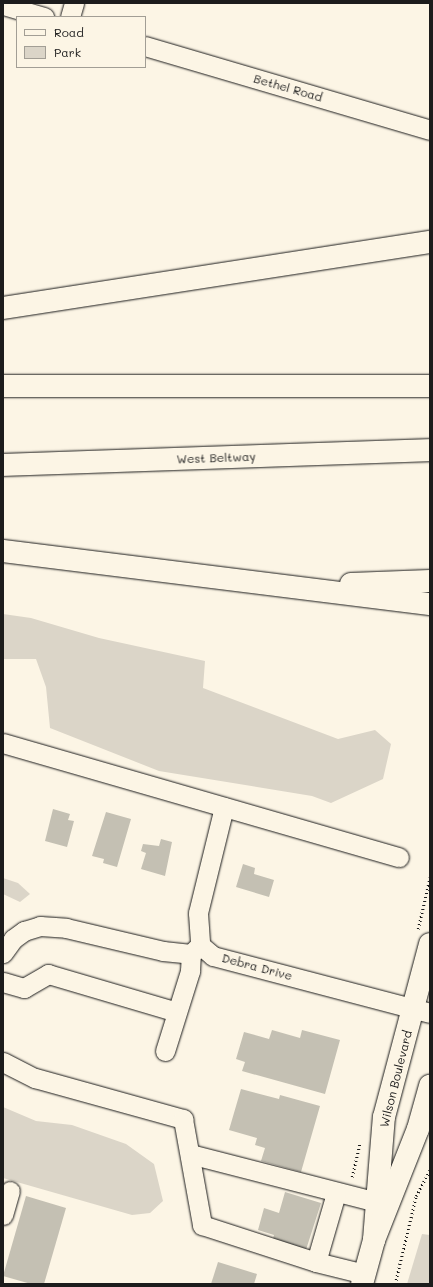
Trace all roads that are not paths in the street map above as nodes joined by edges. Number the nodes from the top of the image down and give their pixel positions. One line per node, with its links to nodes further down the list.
1 (74, 3): 4 (street)
2 (3, 5): 3 (street)
3 (41, 16)
4 (70, 16)
5 (146, 46): 6 (street, Bethel Road)
6 (430, 130)
7 (430, 242): 8 (main road)
8 (3, 308)
9 (3, 386): 10 (main road)
10 (430, 386)
11 (430, 450): 12 (main road, West Beltway)
12 (3, 465)
13 (3, 551): 15 (main road)
14 (430, 581): 15 (main road)
15 (299, 587): 16 (main road)
16 (430, 604)
17 (3, 742): 18 (street)
18 (224, 807): 19 (street); 21 (street)
19 (399, 856)
20 (430, 944): 24 (main road, Wilson Boulevard)
21 (195, 949): 22 (street); 24 (street, Debra Drive); 25 (street)
22 (3, 953)
23 (3, 982): 25 (street)
24 (422, 1011): 31 (main road, Wilson Boulevard)
25 (177, 1012): 26 (street)
26 (165, 1051)
27 (3, 1062): 29 (street)
28 (430, 1086): 31 (main road, Wilson Boulevard)
29 (190, 1154): 32 (street); 34 (street)
30 (10, 1191): 33 (street)
31 (383, 1192): 32 (street); 35 (main road, Wilson Boulevard)
32 (336, 1193): 34 (street)
33 (3, 1215)
34 (316, 1262): 35 (street)
35 (363, 1279)

